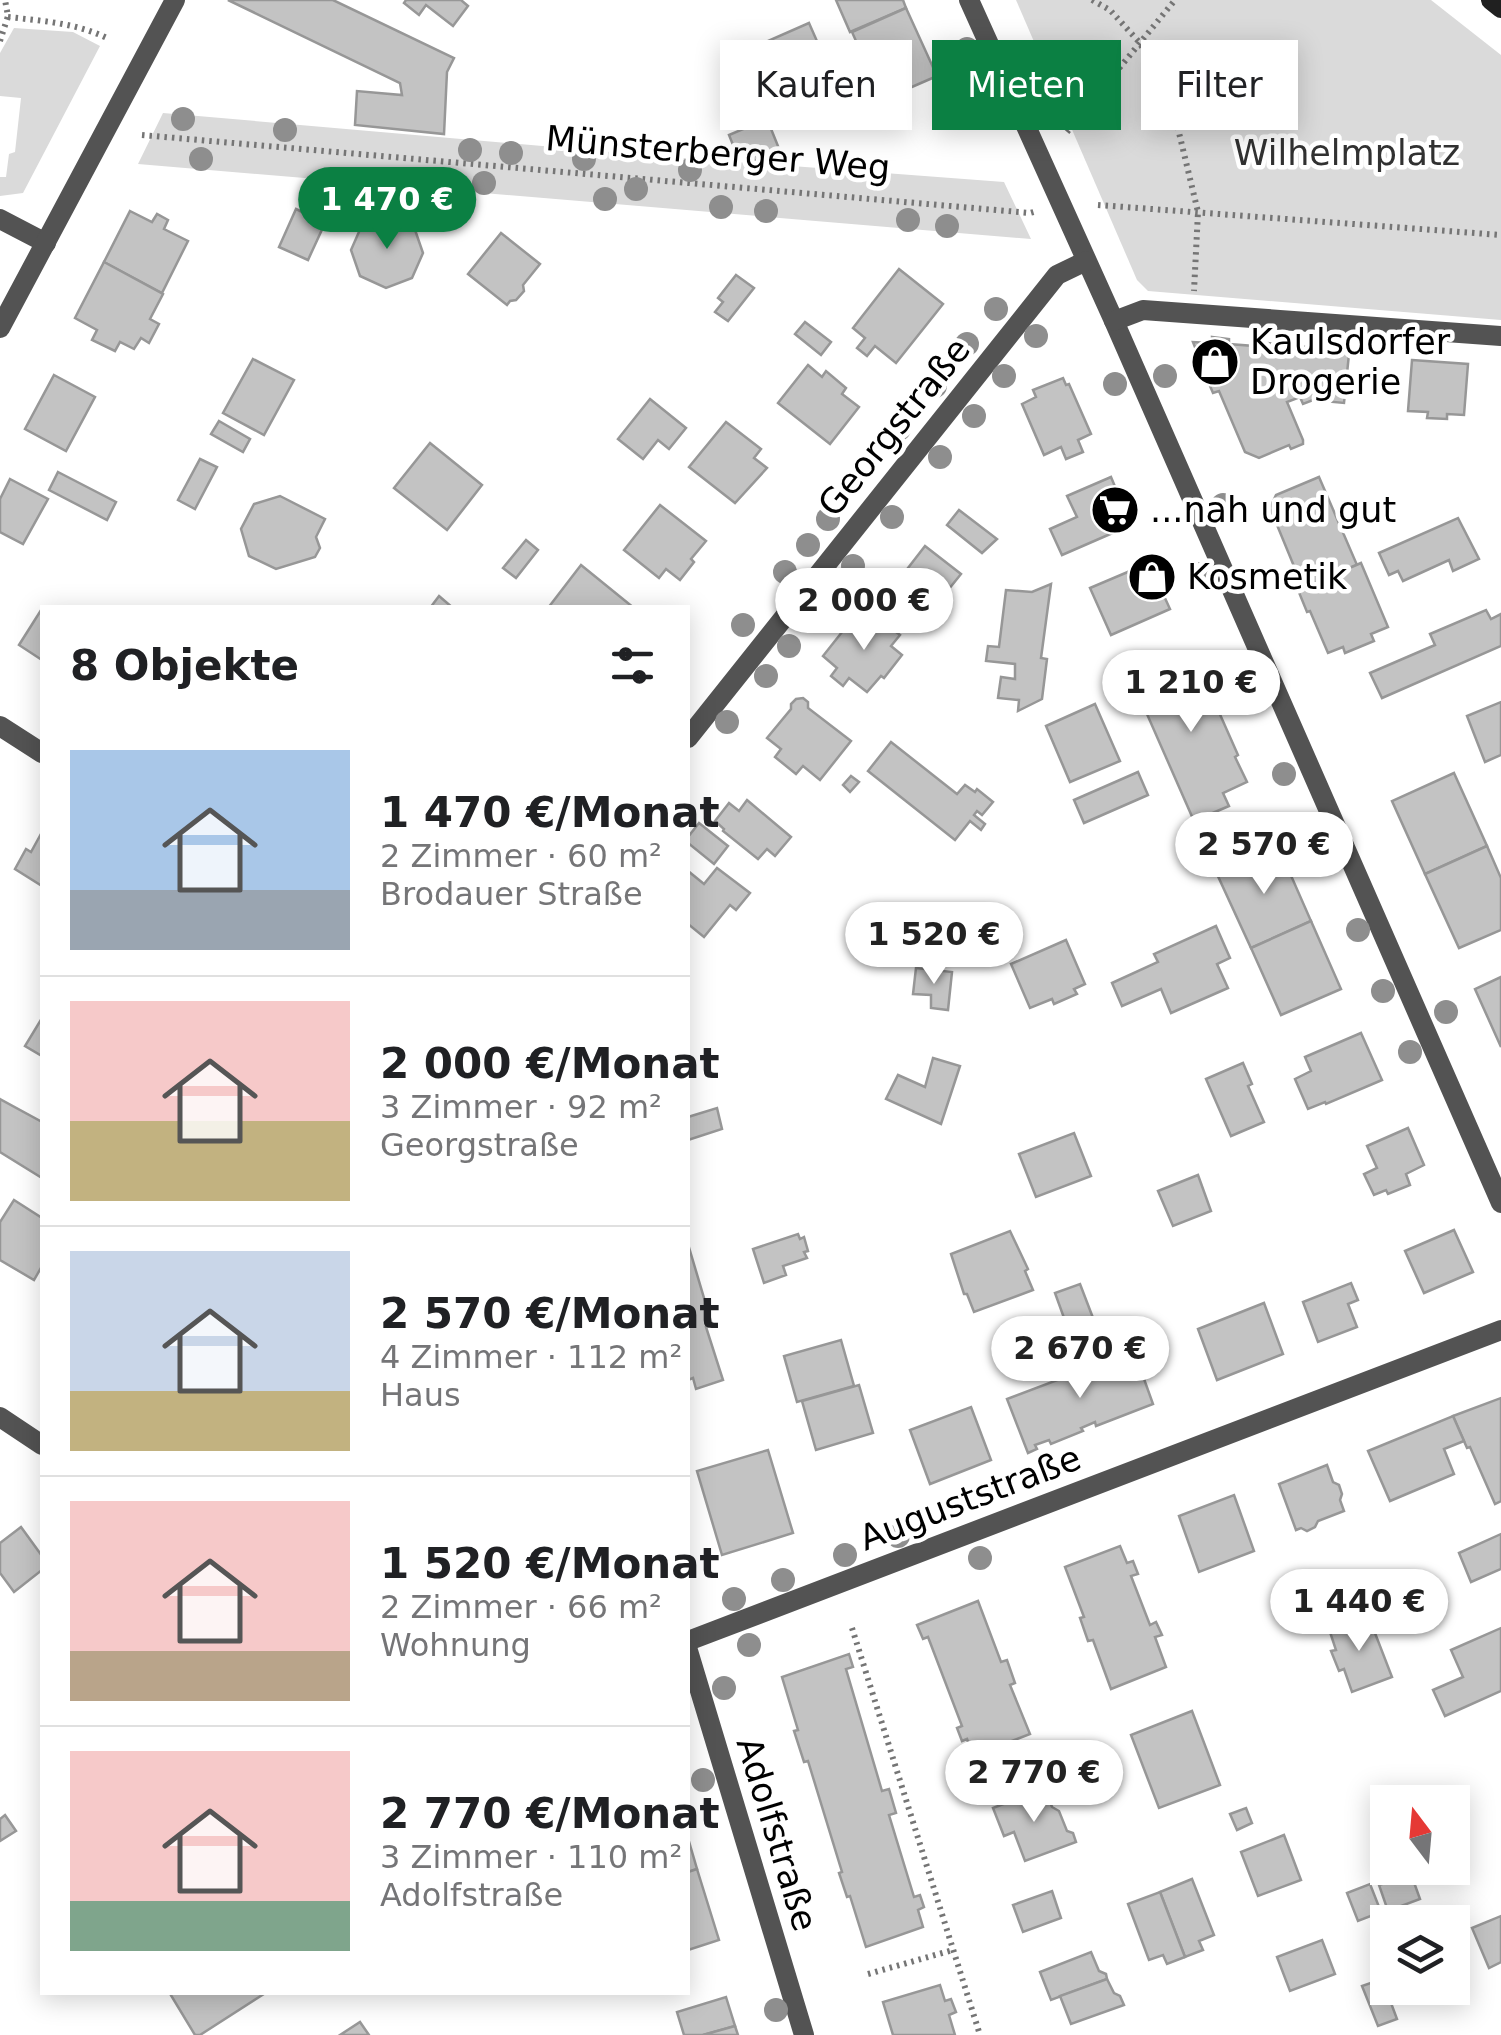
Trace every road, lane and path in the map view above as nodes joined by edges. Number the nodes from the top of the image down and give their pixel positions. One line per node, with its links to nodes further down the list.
1 (6, 0): 8 (path)
2 (175, 0): 19 (street)
3 (969, 0): 20 (street)
4 (1092, 0): 11 (path)
5 (1174, 0): 11 (path)
6 (1491, 0): 7 (street)
7 (1501, 8)
8 (8, 17): 9 (path); 10 (path)
9 (109, 39)
10 (0, 41)
11 (1140, 43): 12 (path); 16 (path)
12 (1067, 132)
13 (142, 135): 15 (path, Münsterberger Weg)
14 (1098, 205): 16 (path)
15 (1048, 206)
16 (1198, 212): 18 (path); 21 (path)
17 (0, 219): 19 (street)
18 (1501, 236)
19 (46, 243): 23 (street)
20 (1086, 261): 22 (street); 26 (street, Georgstraße)
21 (1194, 294)
22 (1114, 321): 24 (street); 28 (street)
23 (0, 328)
24 (1501, 336)
25 (0, 726): 27 (street)
26 (690, 735)
27 (40, 752)
28 (1501, 1203)
29 (1501, 1330): 33 (street, Auguststraße)
30 (0, 1417): 31 (street)
31 (40, 1444)
32 (852, 1628): 35 (path)
33 (690, 1640)
34 (690, 1658): 37 (street, Adolfstraße)
35 (953, 1950): 36 (path); 38 (path)
36 (868, 1974)
37 (804, 2035)
38 (980, 2035)

